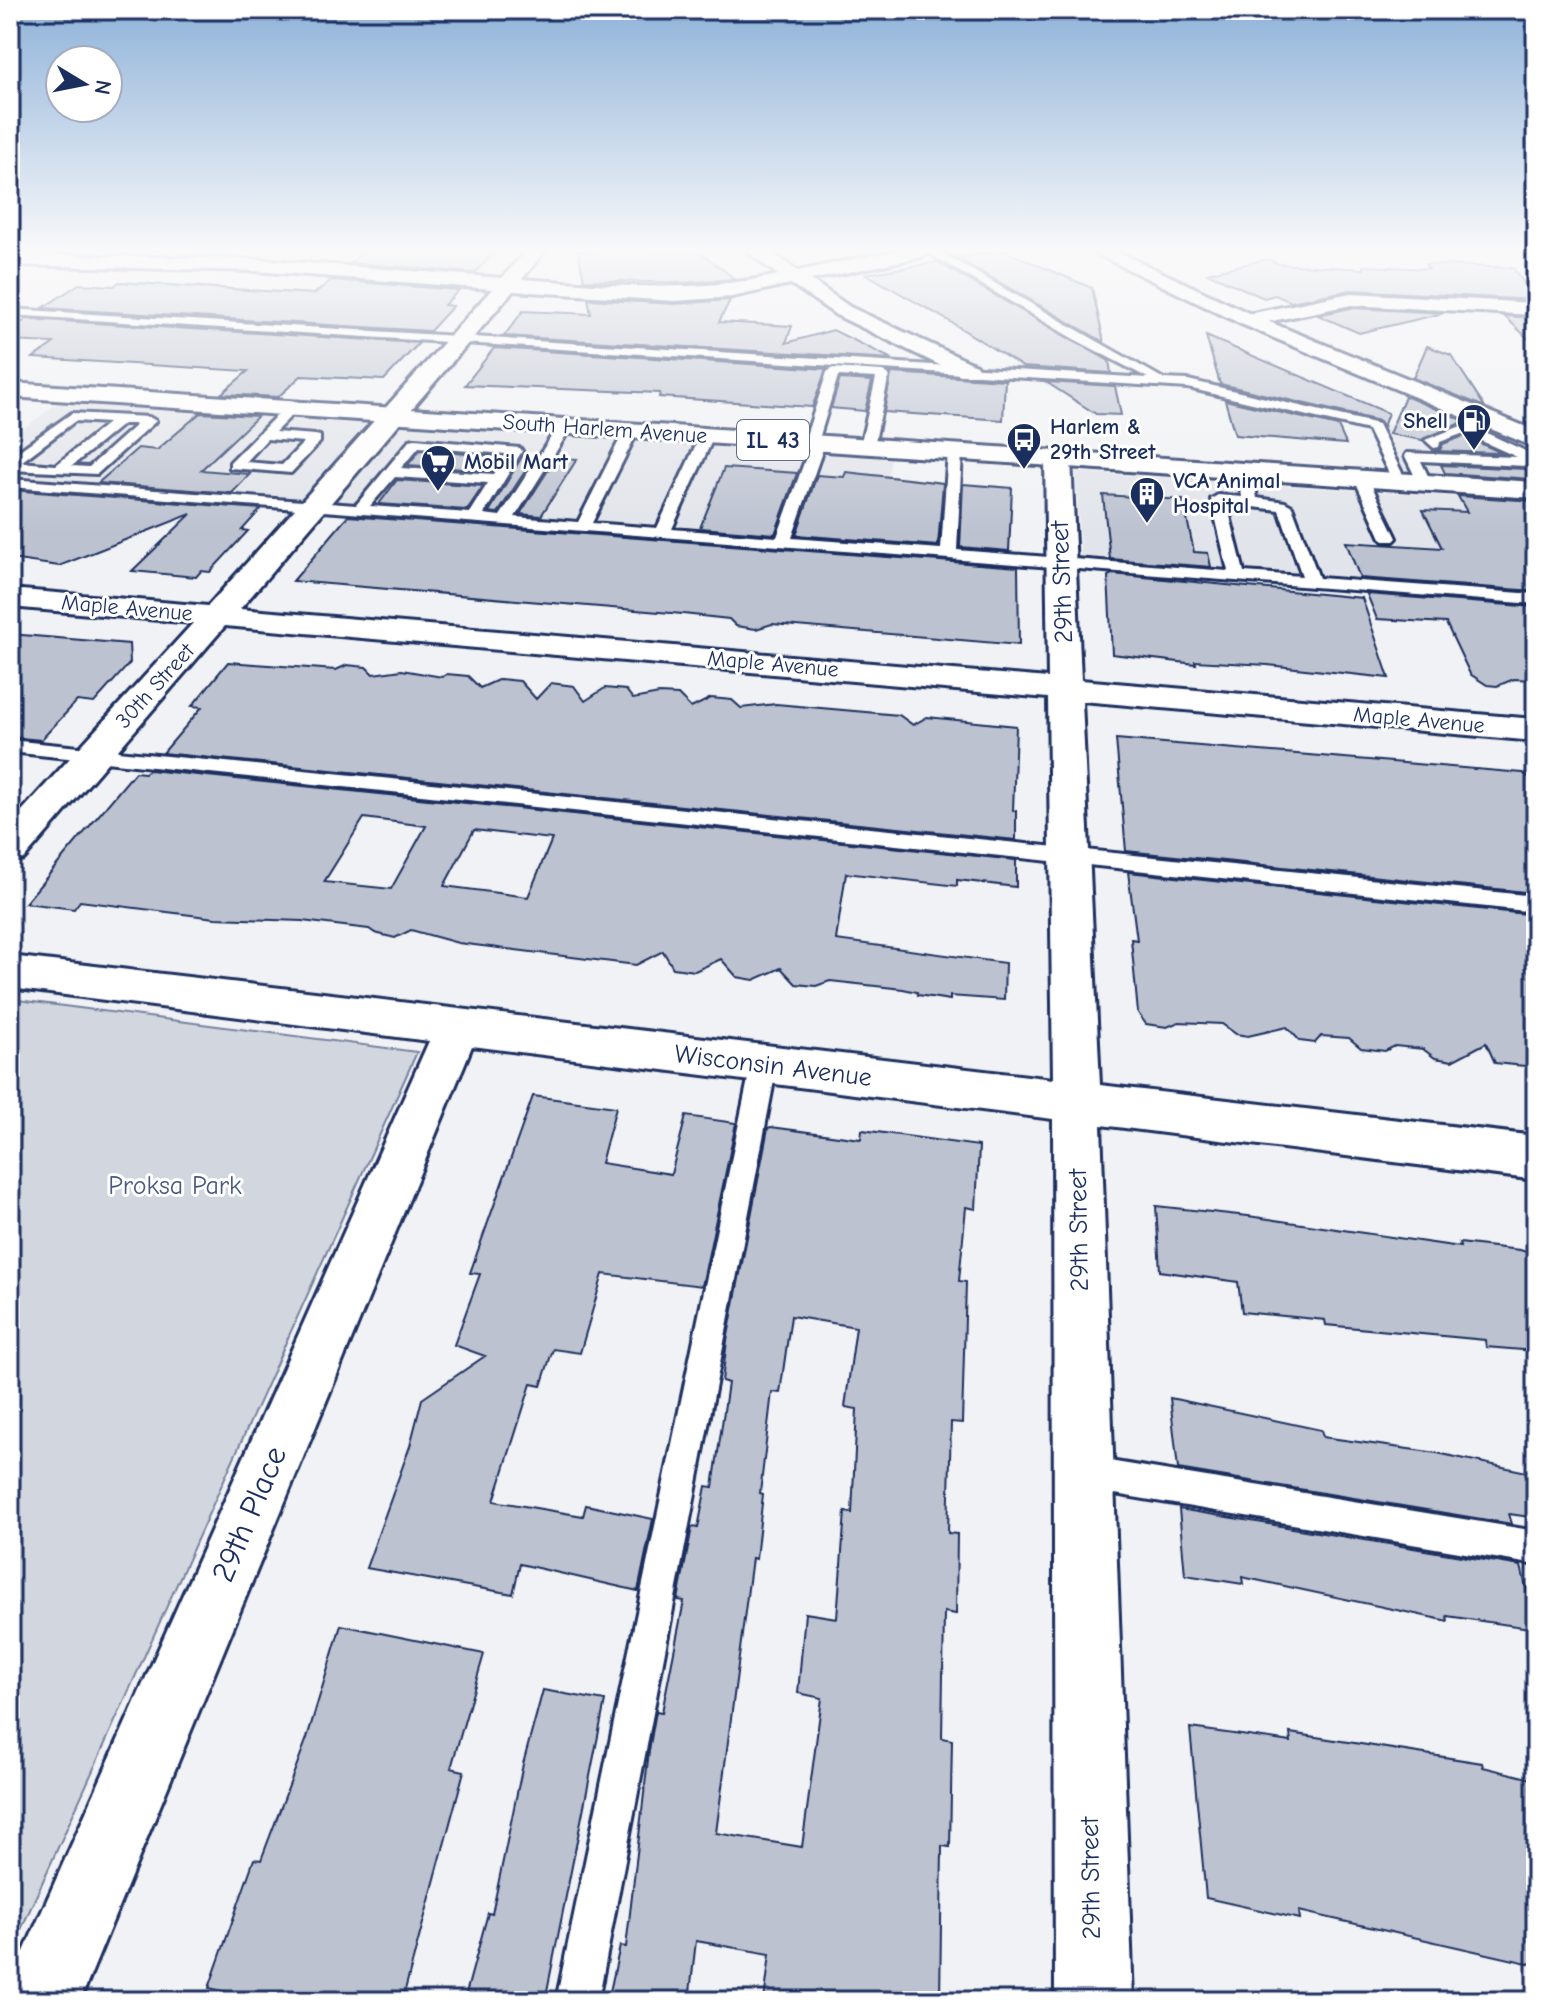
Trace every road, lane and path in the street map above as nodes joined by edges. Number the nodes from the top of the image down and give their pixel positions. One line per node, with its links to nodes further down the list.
1 (456, 345): 11 (street, 30th Street)
2 (542, 345): 6 (lane)
3 (915, 345): 6 (street)
4 (1094, 345): 7 (lane)
5 (1293, 345): 21 (street)
6 (968, 370): 7 (lane)
7 (1168, 382): 34 (lane)
8 (10, 390): 10 (street, South Harlem Avenue / IL 43)
9 (291, 409): 10 (street, South Harlem Avenue / IL 43); 11 (street, South Harlem Avenue / IL 43); 16 (lane)
10 (142, 415): 28 (lane); 29 (lane); 29 (lane)
11 (395, 415): 12 (street, South Harlem Avenue / IL 43); 23 (street, 30th Street)
12 (448, 419): 13 (street, South Harlem Avenue / IL 43); 20 (lane)
13 (510, 423): 14 (street, South Harlem Avenue / IL 43); 24 (lane)
14 (565, 426): 15 (street, South Harlem Avenue / IL 43); 40 (lane)
15 (631, 431): 17 (street, South Harlem Avenue / IL 43); 41 (lane)
16 (264, 435): 16 (lane)
17 (707, 436): 19 (street, South Harlem Avenue / IL 43); 42 (lane)
18 (1536, 440): 21 (street)
19 (814, 443): 22 (street, South Harlem Avenue / IL 43); 22 (lane); 44 (lane)
20 (428, 444): 23 (lane); 24 (lane)
21 (1474, 444): 26 (lane); 26 (lane)
22 (867, 446): 25 (street, South Harlem Avenue / IL 43)
23 (388, 448): 31 (lane); 37 (street, 30th Street)
24 (481, 449): 33 (lane)
25 (955, 452): 27 (street, South Harlem Avenue / IL 43); 45 (lane)
26 (1439, 452): 34 (lane)
27 (1058, 458): 30 (street, South Harlem Avenue / IL 43); 46 (street, 29th Street)
28 (10, 465): 29 (lane)
29 (59, 469)
30 (1245, 471): 32 (street, South Harlem Avenue / IL 43); 38 (lane)
31 (391, 472): 33 (lane); 37 (lane)
32 (1361, 478): 34 (street, South Harlem Avenue / IL 43); 43 (lane)
33 (499, 479): 39 (lane)
34 (1412, 482): 36 (street, South Harlem Avenue / IL 43)
35 (10, 483): 37 (lane)
36 (1536, 490)
37 (352, 495): 39 (lane); 51 (street, 30th Street)
38 (1250, 502): 47 (lane); 48 (lane)
39 (477, 513): 40 (lane)
40 (505, 520): 41 (lane)
41 (583, 526): 42 (lane)
42 (663, 532): 44 (lane)
43 (1389, 538)
44 (783, 541): 45 (lane)
45 (949, 554): 46 (lane)
46 (1061, 563): 47 (lane); 52 (street, 29th Street)
47 (1237, 576): 48 (lane)
48 (1312, 582): 50 (lane)
49 (10, 598): 51 (street, Maple Avenue)
50 (1536, 599)
51 (217, 616): 52 (street, Maple Avenue); 55 (street, 30th Street)
52 (1065, 689): 53 (street, Maple Avenue); 57 (street, 29th Street)
53 (1536, 730)
54 (10, 746): 55 (lane)
55 (95, 754): 56 (street, 30th Street); 57 (lane)
56 (10, 849)
57 (1071, 856): 58 (lane); 62 (street, 29th Street)
58 (1536, 904)
59 (10, 972): 60 (street, Wisconsin Avenue)
60 (457, 1028): 61 (street, Wisconsin Avenue); 66 (street, 29th Place)
61 (764, 1065): 62 (street, Wisconsin Avenue); 67 (lane)
62 (1077, 1102): 63 (street, Wisconsin Avenue); 64 (street, 29th Street)
63 (1536, 1158)
64 (1082, 1473): 65 (lane); 68 (street, 29th Street)
65 (1536, 1548)
66 (41, 2001)
67 (577, 2001)
68 (1094, 2001)

